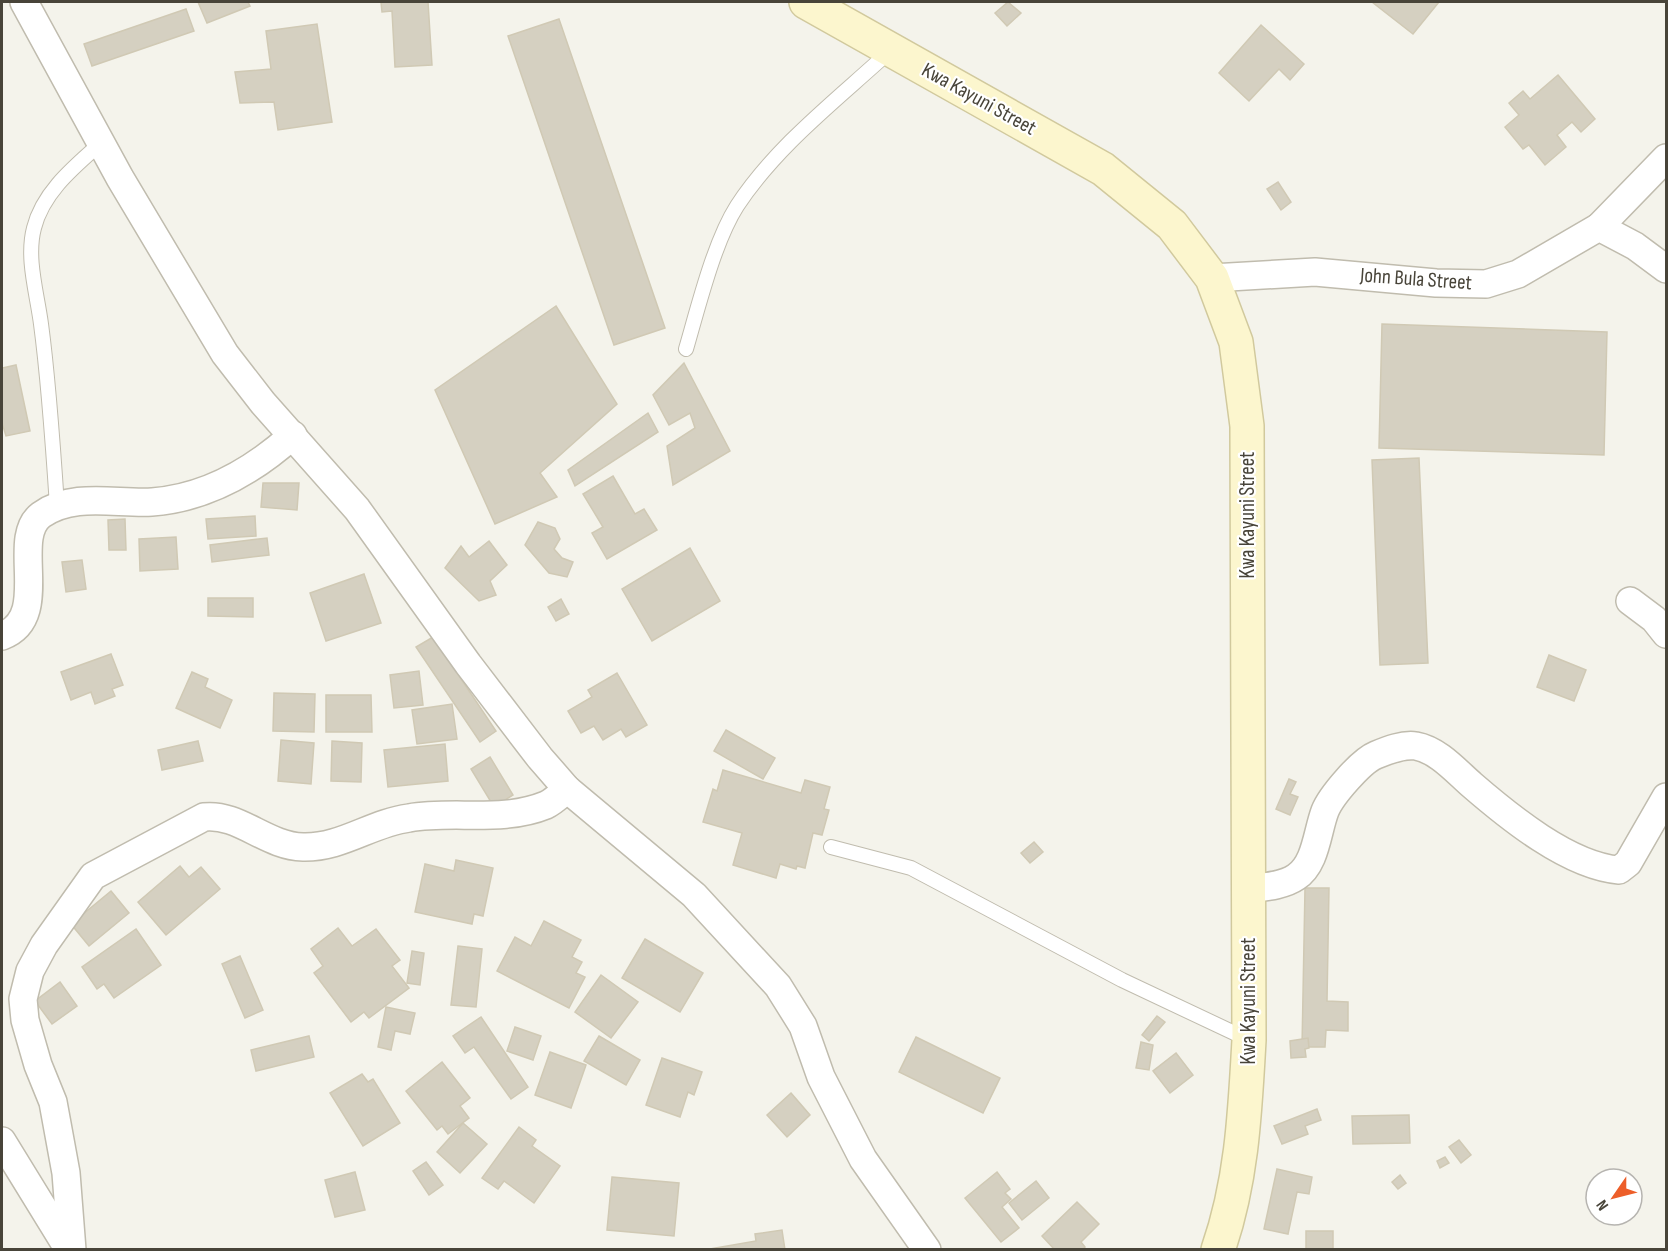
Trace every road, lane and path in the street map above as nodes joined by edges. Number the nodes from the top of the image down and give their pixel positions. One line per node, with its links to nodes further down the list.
1 (24, 2): 4 (street)
2 (807, 2): 3 (street, Kwa Kayuni Street)
3 (891, 50): 8 (street, Kwa Kayuni Street); 9 (lane)
4 (101, 143): 10 (street); 11 (lane)
5 (1666, 158): 6 (street, John Bula Street)
6 (1599, 227): 7 (street); 8 (street, John Bula Street)
7 (1666, 269)
8 (1212, 278): 18 (street, Kwa Kayuni Street)
9 (686, 349)
10 (293, 435): 11 (street); 15 (street)
11 (57, 506): 14 (street)
12 (1630, 601): 13 (street)
13 (1666, 634)
14 (2, 636)
15 (567, 789): 21 (street); 22 (street)
16 (1666, 797): 18 (street)
17 (831, 847): 19 (lane)
18 (1248, 889): 19 (street, Kwa Kayuni Street)
19 (1249, 1040): 23 (street, Kwa Kayuni Street)
20 (2, 1141): 21 (street)
21 (71, 1250)
22 (927, 1250)
23 (1218, 1250)

